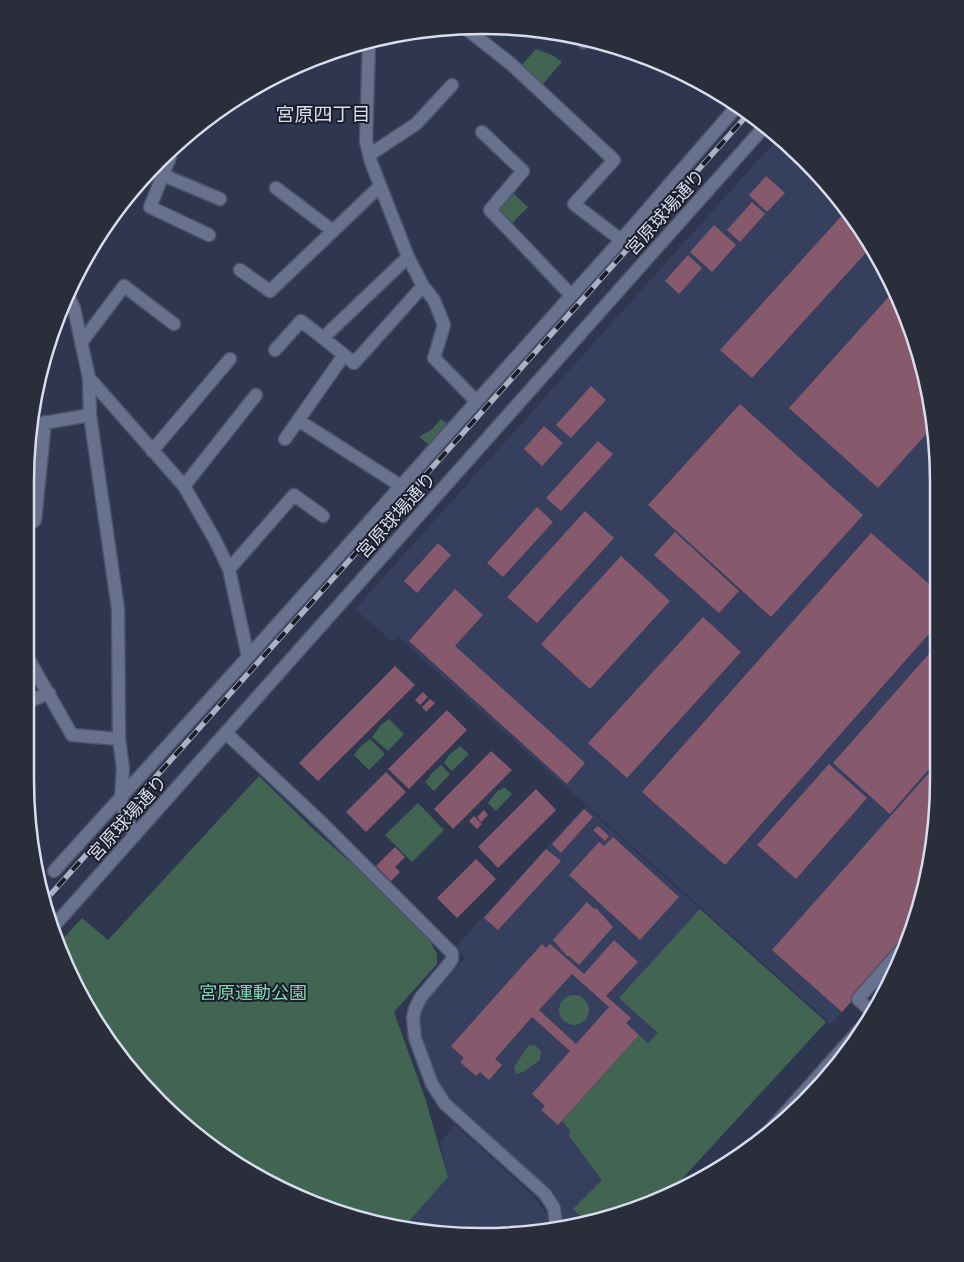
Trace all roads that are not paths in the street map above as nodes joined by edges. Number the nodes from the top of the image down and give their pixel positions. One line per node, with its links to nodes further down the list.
1 (473, 34): 15 (street)
2 (369, 48): 7 (street)
3 (452, 85): 7 (street)
4 (733, 111): 15 (street)
5 (761, 131): 45 (street, 宮原球場通り)
6 (482, 132): 19 (street)
7 (369, 155): 10 (street)
8 (168, 162): 9 (street)
9 (163, 175): 12 (street); 14 (street)
10 (380, 186): 13 (street); 16 (street)
11 (276, 188): 13 (street)
12 (220, 199)
13 (333, 231): 17 (street)
14 (209, 235)
15 (621, 240): 19 (street)
16 (408, 257): 18 (street); 22 (street)
17 (240, 270)
18 (423, 286): 25 (street); 29 (street)
19 (571, 295): 29 (street)
20 (71, 303): 23 (street)
21 (174, 324): 23 (street)
22 (323, 338): 24 (street); 25 (street)
23 (81, 343): 27 (street)
24 (275, 350)
25 (344, 355): 31 (street)
26 (230, 359): 35 (street)
27 (89, 378): 30 (street); 35 (street)
28 (256, 395): 36 (street)
29 (476, 401): 37 (street)
30 (90, 416): 32 (street); 46 (street)
31 (298, 420): 34 (street); 37 (street)
32 (45, 422): 33 (street); 39 (street)
33 (38, 424)
34 (284, 439)
35 (152, 451): 36 (street)
36 (184, 486): 40 (street)
37 (401, 486): 41 (street)
38 (323, 516): 40 (street)
39 (34, 521)
40 (229, 569): 41 (street)
41 (248, 657): 47 (street)
42 (34, 668): 43 (street)
43 (49, 693): 44 (street); 46 (street)
44 (34, 699)
45 (226, 733): 48 (street, 宮原球場通り); 53 (street)
46 (119, 740): 47 (street)
47 (121, 799): 48 (street); 49 (street)
48 (135, 835): 50 (street, 宮原球場通り)
49 (54, 871)
50 (57, 921)
51 (892, 960): 52 (street)
52 (868, 1008)
53 (556, 1222)

